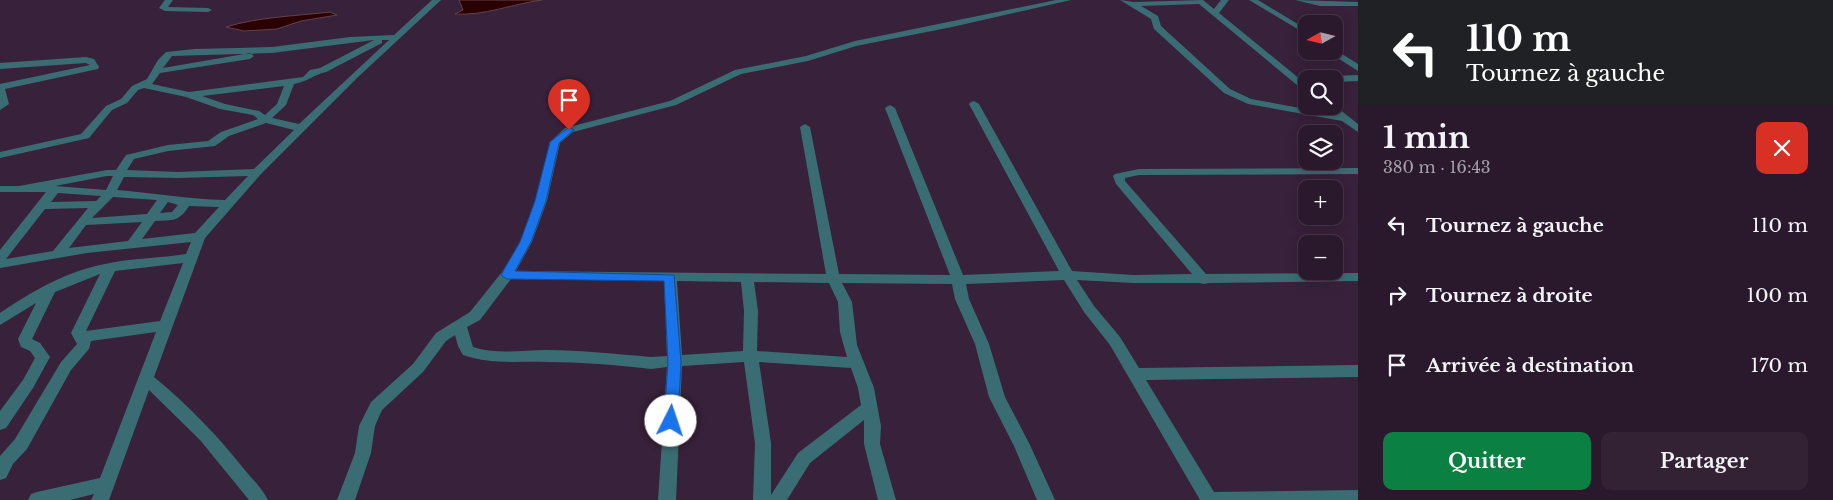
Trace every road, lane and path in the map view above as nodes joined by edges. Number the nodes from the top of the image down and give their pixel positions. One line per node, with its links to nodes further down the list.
1 (169, 0): 10 (street)
2 (437, 0): 13 (street)
3 (1067, 0): 57 (street)
4 (1225, 0): 11 (street)
5 (1253, 0): 12 (street)
6 (1299, 0): 9 (street)
7 (1199, 1): 8 (street); 11 (street)
8 (1128, 2): 30 (street)
9 (1358, 4)
10 (208, 10)
11 (1214, 14): 19 (street)
12 (1298, 27)
13 (392, 37): 14 (street); 22 (street); 33 (street)
14 (268, 50): 18 (street); 18 (street)
15 (1343, 58): 17 (street)
16 (0, 66): 24 (street)
17 (1358, 68)
18 (156, 71): 23 (street)
19 (1298, 78)
20 (1358, 78): 21 (street)
21 (1343, 79)
22 (290, 82): 25 (street); 31 (street)
23 (144, 85): 25 (street); 35 (street)
24 (0, 88): 27 (street)
25 (189, 96): 31 (street)
26 (974, 104): 58 (street)
27 (0, 107)
28 (890, 108): 63 (street)
29 (1340, 115): 30 (street)
30 (1345, 119): 34 (street)
31 (265, 120): 33 (street); 38 (street)
32 (805, 127): 62 (street)
33 (301, 129): 37 (street)
34 (1358, 129)
35 (0, 155)
36 (1358, 171): 64 (street)
37 (257, 172): 38 (street); 46 (street)
38 (120, 173): 39 (street); 42 (street)
39 (23, 188): 40 (street); 41 (street)
40 (0, 190)
41 (55, 190): 42 (street); 47 (street)
42 (109, 194): 43 (street); 45 (street)
43 (165, 198): 44 (street); 48 (street)
44 (186, 202): 46 (street); 48 (street)
45 (98, 204): 47 (street); 49 (street)
46 (227, 204): 50 (street)
47 (42, 206): 53 (street)
48 (150, 218): 49 (street); 51 (street)
49 (82, 222): 52 (street)
50 (199, 237): 51 (street); 54 (street)
51 (132, 244): 52 (street)
52 (58, 253): 55 (street)
53 (0, 258)
54 (190, 258): 56 (street); 67 (street)
55 (0, 264)
56 (110, 267): 65 (street); 69 (street)
57 (507, 275): 59 (street); 68 (street)
58 (1068, 276): 63 (street); 64 (street); 74 (street)
59 (670, 277): 61 (street); 71 (street)
60 (1358, 277): 64 (street)
61 (746, 278): 62 (street); 70 (street)
62 (833, 278): 63 (street); 72 (street)
63 (958, 280): 88 (street)
64 (1204, 280)
65 (50, 288): 66 (street); 77 (street)
66 (0, 320)
67 (164, 326): 69 (street); 75 (street)
68 (460, 326): 71 (street); 83 (street)
69 (79, 338): 78 (street)
70 (750, 356): 71 (street); 72 (street); 85 (street)
71 (675, 362): 84 (street)
72 (857, 363): 76 (street)
73 (1358, 371): 74 (street)
74 (1134, 374): 89 (street)
75 (145, 378): 79 (street); 82 (street)
76 (870, 407): 86 (street); 87 (street)
77 (0, 423)
78 (0, 473)
79 (103, 492): 81 (street)
80 (1358, 498): 89 (street)
81 (37, 500)
82 (259, 500)
83 (346, 500)
84 (667, 500)
85 (762, 500)
86 (777, 500)
87 (887, 500)
88 (1046, 500)
89 (1209, 500)

